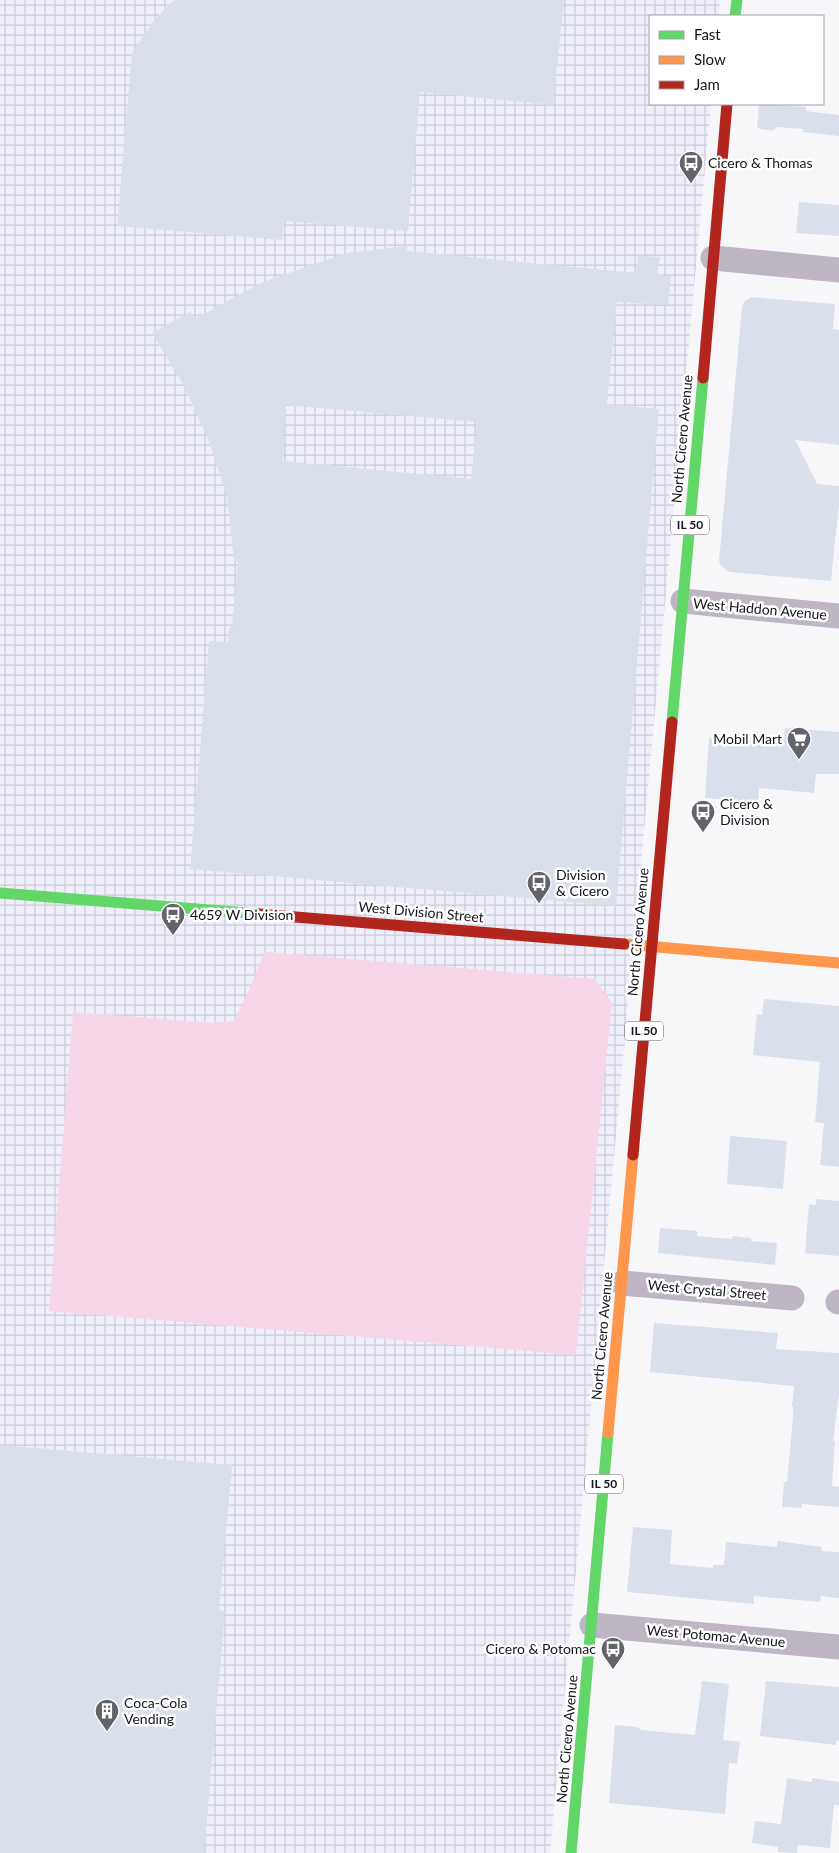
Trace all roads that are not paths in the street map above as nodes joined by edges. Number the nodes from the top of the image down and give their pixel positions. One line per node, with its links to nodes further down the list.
1 (737, 0): 2 (main road)
2 (735, 15)
3 (727, 105): 4 (main road, North Cicero Avenue / IL 50)
4 (713, 258): 5 (street); 6 (main road, North Cicero Avenue / IL 50)
5 (839, 270)
6 (683, 601): 7 (street, West Haddon Avenue); 9 (main road, North Cicero Avenue / IL 50)
7 (838, 616)
8 (0, 892): 9 (main road, West Division Street)
9 (652, 946): 10 (main road, West Division Street); 11 (main road, North Cicero Avenue / IL 50)
10 (839, 963)
11 (622, 1283): 12 (street, West Crystal Street); 13 (main road, North Cicero Avenue / IL 50)
12 (792, 1298)
13 (592, 1625): 14 (street, West Potomac Avenue); 15 (main road, North Cicero Avenue / IL 50)
14 (839, 1647)
15 (571, 1853)

